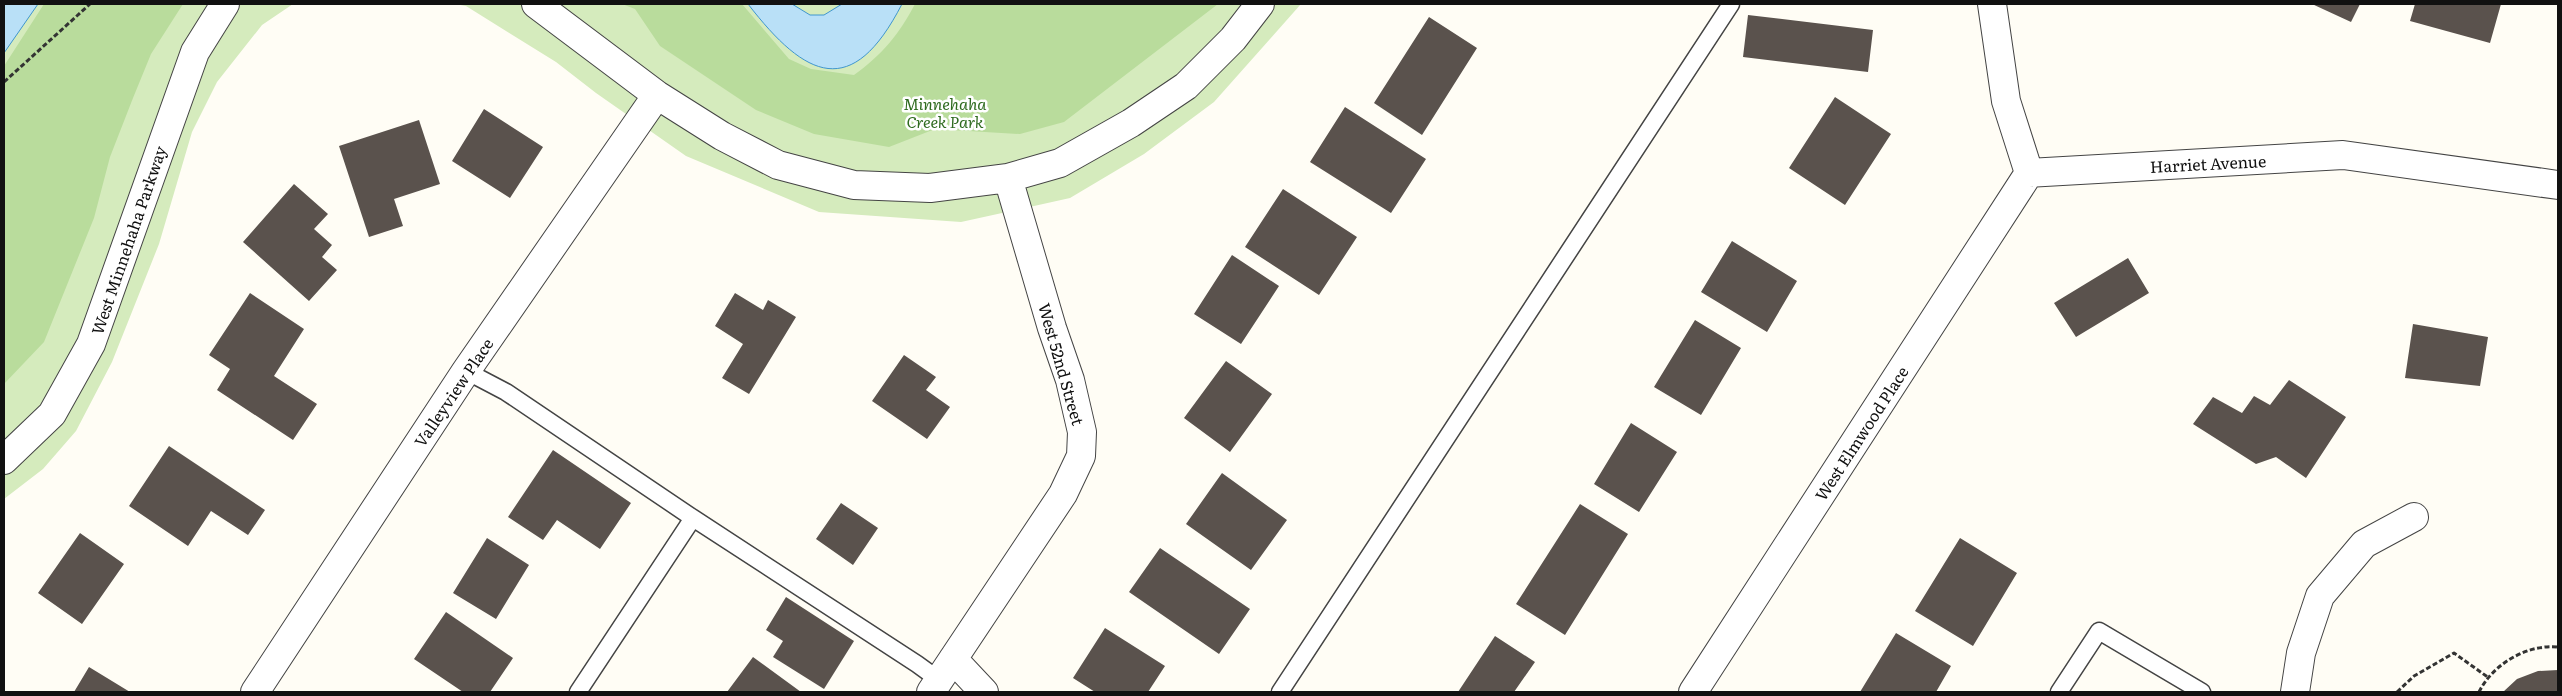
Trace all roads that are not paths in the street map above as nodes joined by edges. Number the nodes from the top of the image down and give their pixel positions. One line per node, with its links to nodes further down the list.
1 (225, 4): 11 (street, West Minnehaha Parkway)
2 (536, 4): 6 (street)
3 (1260, 4): 8 (street)
4 (1732, 4): 18 (lane)
5 (1992, 4): 7 (street)
6 (657, 94): 8 (street); 10 (street, Valleyview Place)
7 (2029, 173): 9 (street, Harriet Avenue); 19 (street, West Elmwood Place)
8 (1008, 178): 14 (street, West 52nd Street)
9 (2558, 185)
10 (466, 371): 12 (lane); 15 (street, Valleyview Place)
11 (4, 460)
12 (693, 518): 14 (lane); 16 (lane)
13 (2414, 518): 22 (street)
14 (941, 677): 17 (street)
15 (256, 692)
16 (578, 692)
17 (984, 692)
18 (1280, 692)
19 (1692, 692)
20 (2059, 692): 21 (lane)
21 (2202, 692)
22 (2295, 692)

